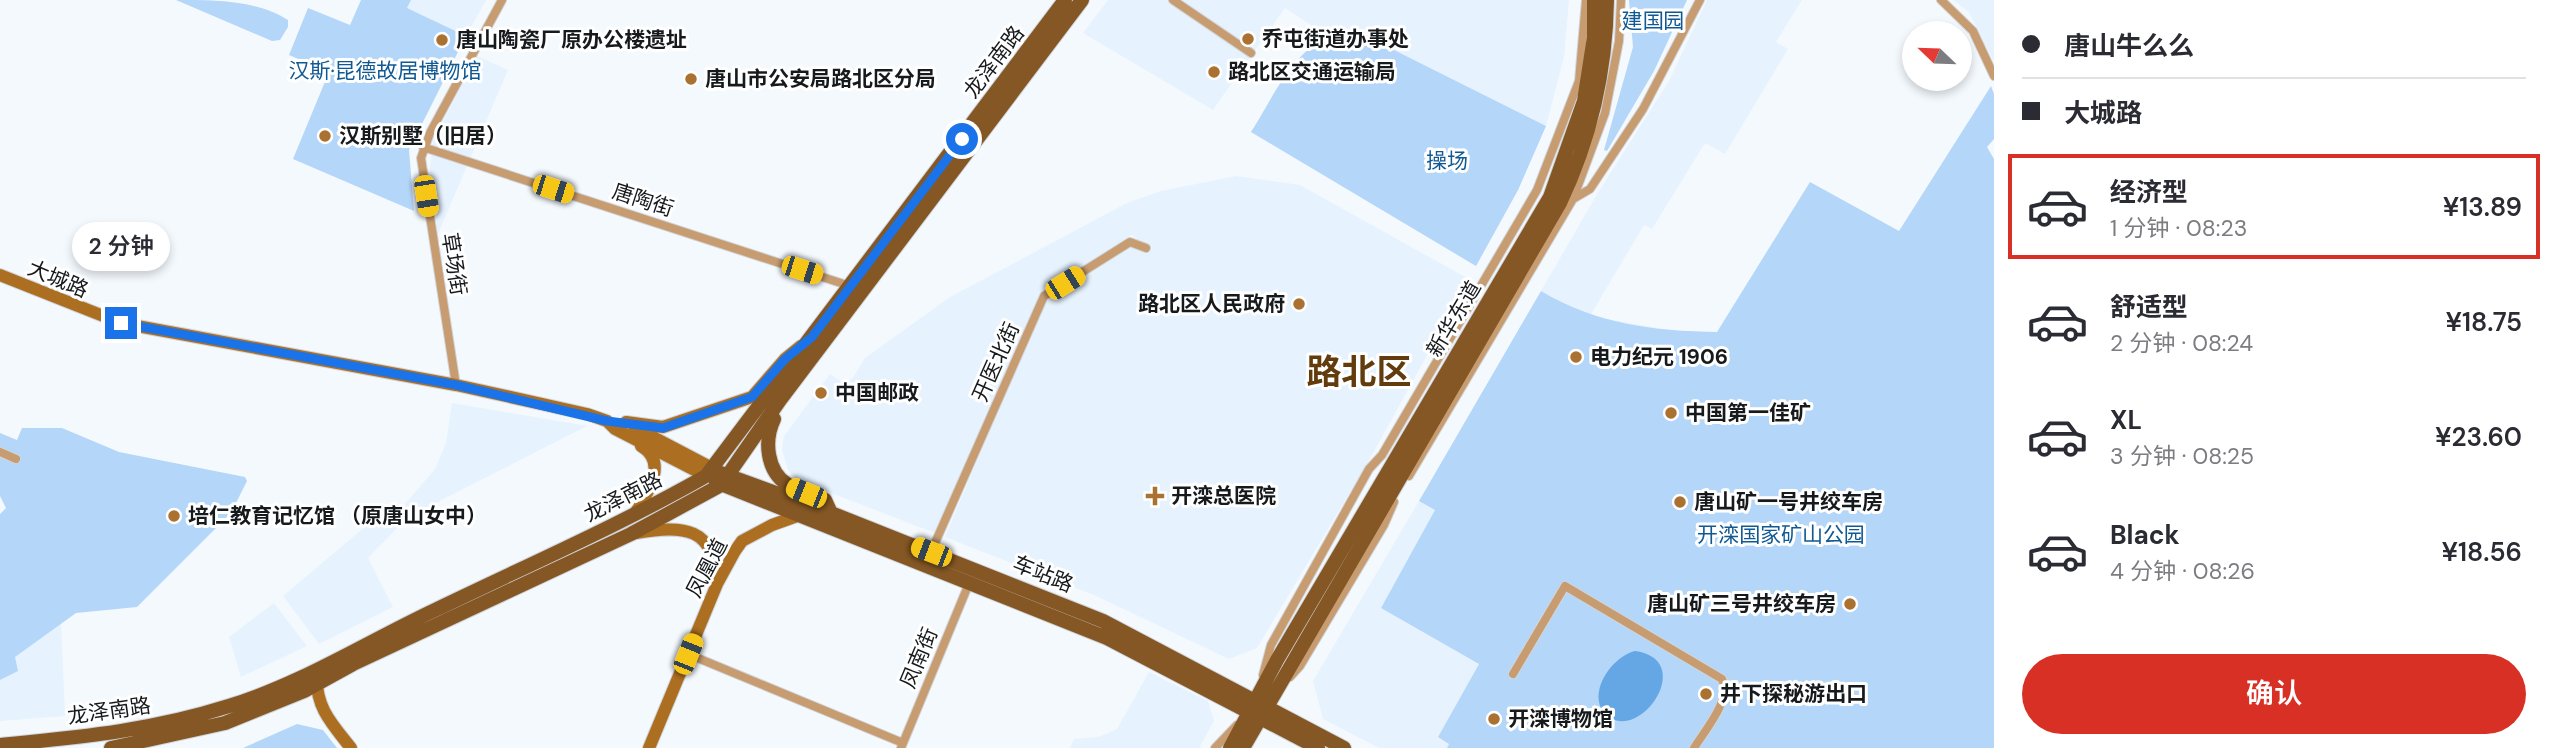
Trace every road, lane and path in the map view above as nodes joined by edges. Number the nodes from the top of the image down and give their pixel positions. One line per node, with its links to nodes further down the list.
1 (502, 0): 14 (street, 草场街)
2 (1065, 0): 11 (main road, 龙泽南路)
3 (1082, 0): 21 (main road, 龙泽南路)
4 (1173, 0): 12 (street)
5 (1586, 0): 37 (street)
6 (1594, 0): 37 (main road, 新华东道)
7 (1606, 0): 15 (main road, 新华东道)
8 (1621, 0): 15 (street)
9 (1700, 0): 15 (street)
10 (1941, 0): 13 (street)
11 (1055, 7): 18 (main road, 龙泽南路)
12 (1251, 53)
13 (1994, 76)
14 (423, 147): 18 (street, 唐陶街); 20 (street, 草场街)
15 (1567, 201): 37 (main road, 新华东道)
16 (1146, 248): 31 (street, 开医北街)
17 (0, 275): 20 (street, 大城路)
18 (851, 286): 19 (main road, 龙泽南路)
19 (812, 337): 22 (street); 25 (main road, 龙泽南路)
20 (456, 385): 22 (street, 大城路)
21 (780, 400): 26 (main road, 龙泽南路); 27 (main road)
22 (616, 424): 25 (street); 29 (street)
23 (0, 452): 24 (street)
24 (16, 459)
25 (710, 472): 26 (main road, 车站路); 29 (main road, 龙泽南路)
26 (725, 481): 27 (main road, 车站路); 28 (main road, 车站路); 30 (main road, 龙泽南路)
27 (831, 513): 31 (main road, 车站路)
28 (800, 515): 32 (main road, 车站路); 33 (street, 凤凰道)
29 (632, 518): 36 (main road, 龙泽南路)
30 (631, 534): 33 (street); 36 (main road, 龙泽南路)
31 (931, 552): 37 (main road, 车站路)
32 (970, 582): 37 (main road, 车站路); 39 (street, 凤南街)
33 (717, 584): 34 (street, 凤凰道)
34 (688, 654): 39 (street); 42 (street, 凤凰道)
35 (1513, 674): 49 (street)
36 (317, 675): 38 (main road, 龙泽南路); 40 (main road, 龙泽南路); 41 (street)
37 (1258, 709): 43 (street); 44 (main road, 新华东道); 45 (main road, 新华东道); 46 (street); 47 (main road, 车站路); 48 (main road, 车站路)
38 (0, 745)
39 (902, 745)
40 (111, 748)
41 (351, 748)
42 (649, 748)
43 (1215, 748)
44 (1230, 748)
45 (1243, 748)
46 (1251, 748)
47 (1318, 748)
48 (1344, 748)
49 (1695, 748)

